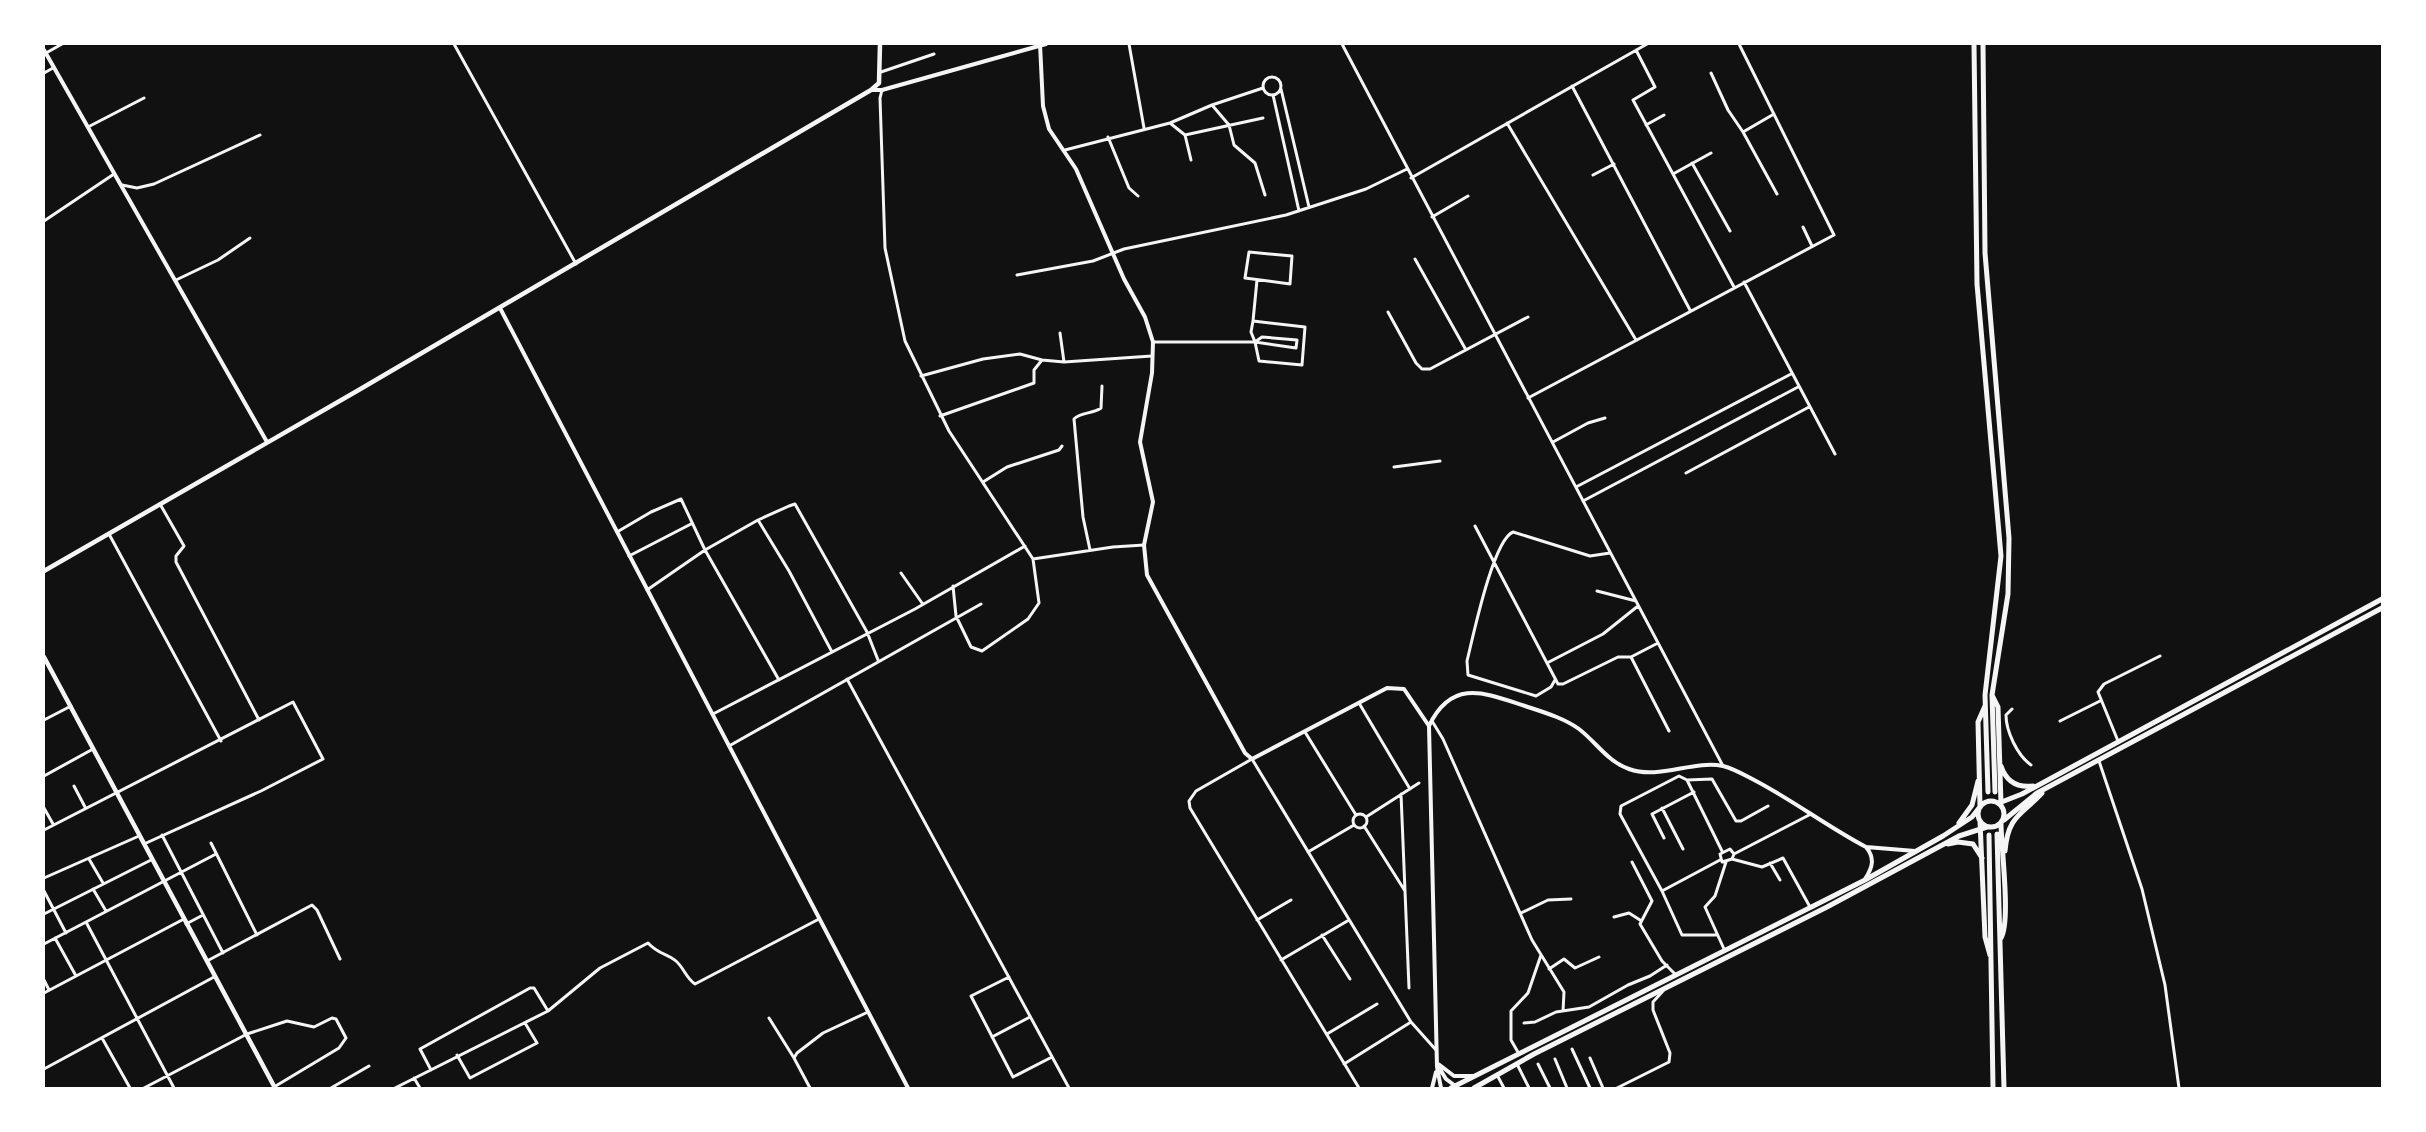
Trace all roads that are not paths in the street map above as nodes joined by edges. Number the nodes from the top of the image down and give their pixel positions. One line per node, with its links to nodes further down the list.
1 (62, 44): 12 (street)
2 (454, 44): 64 (street)
3 (880, 44): 15 (main road)
4 (1042, 44): 22 (street); 39 (street)
5 (1129, 44): 34 (street)
6 (1342, 44): 44 (street)
7 (1647, 44): 11 (street)
8 (1739, 44): 26 (street)
9 (1974, 44): 142 (highway)
10 (1983, 44): 138 (highway)
11 (1636, 50): 18 (street); 32 (street)
12 (44, 52): 14 (street)
13 (934, 54): 15 (street)
14 (53, 68): 16 (street); 33 (street)
15 (880, 72): 21 (main road)
16 (44, 73)
17 (1711, 73): 35 (street)
18 (1572, 86): 30 (street); 43 (street)
19 (1263, 88): 20 (street); 23 (street); 25 (street)
20 (1281, 89): 23 (street); 54 (street)
21 (871, 90): 22 (street); 64 (main road)
22 (882, 90): 85 (street)
23 (1273, 95): 55 (street)
24 (144, 98): 33 (street)
25 (1212, 105): 29 (street); 31 (street)
26 (1774, 114): 35 (street); 61 (street)
27 (1664, 115): 32 (street)
28 (1263, 118): 31 (street)
29 (1170, 123): 34 (street); 37 (street)
30 (1507, 123): 48 (street); 77 (street)
31 (1229, 125): 37 (street); 51 (street)
32 (1646, 125): 46 (street)
33 (88, 128): 45 (street)
34 (1144, 128): 38 (street)
35 (1743, 132): 50 (street)
36 (260, 135): 49 (street)
37 (1185, 135): 41 (street)
38 (1108, 137): 39 (street); 52 (street)
39 (1065, 150): 62 (street)
40 (1711, 153): 42 (street)
41 (1191, 160)
42 (1692, 163): 46 (street); 59 (street)
43 (1614, 165): 47 (street); 71 (street)
44 (1407, 168): 48 (street); 54 (street)
45 (115, 174): 49 (street); 57 (street)
46 (1673, 174): 69 (street)
47 (1593, 175)
48 (1412, 178): 56 (street)
49 (122, 185): 66 (street)
50 (1777, 194)
51 (1265, 195)
52 (1138, 196)
53 (1468, 196): 56 (street)
54 (1309, 207): 55 (street)
55 (1299, 211): 62 (street)
56 (1432, 217): 76 (street)
57 (44, 222)
58 (1803, 227): 61 (street)
59 (1730, 231)
60 (250, 238): 66 (street)
61 (1812, 246): 68 (street)
62 (1113, 254): 65 (street); 78 (street)
63 (1414, 259): 80 (street)
64 (576, 264): 70 (main road)
65 (1017, 275)
66 (176, 280): 92 (street)
67 (1257, 280): 67 (street); 74 (street)
68 (1744, 282): 69 (street); 84 (street)
69 (1734, 287): 71 (street)
70 (500, 308): 92 (main road); 106 (street)
71 (1690, 310): 77 (street)
72 (1388, 312): 80 (street)
73 (1528, 317): 76 (street)
74 (1253, 321): 79 (street); 79 (street)
75 (1060, 333): 83 (street)
76 (1494, 335): 80 (street); 88 (street)
77 (1636, 340): 88 (street)
78 (1153, 342): 79 (street); 81 (street)
79 (1255, 342): 79 (street)
80 (1466, 350)
81 (1154, 356): 83 (street); 108 (street)
82 (1042, 360): 83 (street); 85 (street); 90 (street)
83 (1064, 362)
84 (1791, 374): 87 (street); 100 (street)
85 (921, 376): 90 (street)
86 (1102, 386): 111 (street)
87 (1798, 387): 89 (street); 101 (street)
88 (1528, 398): 93 (street)
89 (1809, 407): 95 (street); 98 (street)
90 (940, 416): 99 (street)
91 (1605, 418): 93 (street)
92 (267, 442): 102 (main road)
93 (1552, 443): 100 (street)
94 (1062, 446): 99 (street)
95 (1835, 454)
96 (1440, 461): 97 (street)
97 (1394, 467)
98 (1686, 472)
99 (983, 482): 109 (street)
100 (1576, 488): 101 (street)
101 (1583, 501): 112 (street)
102 (159, 503): 107 (main road); 146 (street)
103 (758, 520): 110 (street); 127 (street); 129 (street)
104 (691, 524): 106 (street); 110 (street); 113 (street)
105 (1475, 526): 115 (street)
106 (617, 532): 113 (street)
107 (108, 533): 116 (main road); 154 (street)
108 (1144, 545): 111 (street); 158 (street)
109 (1025, 546): 114 (street); 118 (street)
110 (705, 550): 119 (street); 136 (street)
111 (1090, 550): 114 (street)
112 (1610, 553): 115 (street); 123 (street)
113 (629, 556): 119 (street)
114 (1033, 559): 126 (street)
115 (1494, 563): 134 (street); 137 (street)
116 (44, 571)
117 (902, 573): 122 (street)
118 (953, 586): 122 (street); 126 (street)
119 (647, 590): 144 (street)
120 (1597, 591): 123 (street)
121 (2382, 599): 155 (highway)
122 (922, 603): 127 (street)
123 (1637, 603): 128 (street); 134 (street)
124 (981, 604): 126 (street)
125 (2382, 608): 159 (highway)
126 (956, 616): 133 (street)
127 (867, 632): 129 (street); 133 (street)
128 (1659, 644): 132 (street); 162 (street)
129 (832, 652): 136 (street)
130 (2160, 656): 139 (street)
131 (44, 657): 141 (main road)
132 (1631, 657): 137 (street); 152 (street)
133 (878, 660): 135 (street)
134 (1546, 663): 137 (street)
135 (847, 679): 156 (street); 260 (street)
136 (779, 680): 144 (street)
137 (1555, 680)
138 (1992, 695): 142 (highway); 151 (highway)
139 (2100, 701): 148 (street); 155 (street)
140 (1359, 703): 149 (street); 153 (street); 169 (street)
141 (71, 706): 145 (street); 157 (main road)
142 (1985, 706): 163 (highway)
143 (2012, 710): 150 (street)
144 (711, 715): 156 (street)
145 (44, 720)
146 (259, 720): 154 (street); 191 (street)
147 (1432, 721): 149 (street); 162 (street); 229 (street)
148 (2060, 721)
149 (1429, 726): 282 (street)
150 (2008, 728): 151 (street); 161 (street)
151 (1998, 729): 160 (highway)
152 (1669, 731)
153 (1305, 732): 158 (street); 181 (street)
154 (221, 741): 171 (street)
155 (2118, 741): 167 (highway)
156 (727, 747): 233 (street)
157 (93, 749): 164 (street); 171 (main road)
158 (1252, 759): 202 (street); 234 (street)
159 (2098, 761): 170 (highway); 324 (street)
160 (2000, 763): 167 (highway); 174 (highway)
161 (2031, 765)
162 (1723, 766): 180 (street)
163 (1979, 773): 179 (highway); 188 (highway)
164 (44, 776)
165 (1687, 780): 172 (street); 175 (street); 223 (street)
166 (1419, 783): 169 (street)
167 (2040, 784): 174 (highway)
168 (74, 786): 176 (street)
169 (1410, 789): 173 (street)
170 (2043, 790): 183 (highway); 213 (highway)
171 (116, 791): 176 (street); 193 (main road)
172 (1694, 792): 178 (street); 200 (street)
173 (1401, 794): 182 (street); 222 (street)
174 (2001, 803): 179 (highway); 183 (highway)
175 (1768, 806)
176 (85, 807): 184 (street)
177 (44, 808): 184 (street)
178 (1662, 808): 194 (street); 199 (street)
179 (1980, 808): 186 (highway); 188 (highway)
180 (1811, 814): 198 (street); 204 (street)
181 (1356, 815): 182 (street); 185 (street)
182 (1366, 817): 187 (street)
183 (2002, 821): 186 (highway); 213 (highway)
184 (53, 824): 189 (street)
185 (1354, 825): 187 (street); 202 (street)
186 (1983, 825): 197 (highway); 207 (highway)
187 (1364, 826): 222 (street)
188 (1955, 828): 201 (highway)
189 (44, 830)
190 (1997, 834): 244 (highway)
191 (162, 835): 196 (street); 214 (street)
192 (1989, 835): 251 (highway)
193 (139, 836): 196 (main road); 205 (street)
194 (1664, 838)
195 (211, 843): 203 (street)
196 (144, 844): 208 (main road)
197 (1941, 846): 207 (highway); 265 (highway)
198 (1866, 847): 201 (street); 217 (street)
199 (1683, 849)
200 (1722, 851): 204 (street); 209 (street)
201 (1916, 851): 217 (highway)
202 (1308, 852): 235 (street)
203 (216, 854): 214 (street); 240 (street)
204 (1734, 854): 206 (street)
205 (88, 859): 215 (street); 218 (street)
206 (1732, 859): 211 (street); 212 (street)
207 (1983, 859): 251 (highway)
208 (151, 860): 218 (street); 219 (main road)
209 (1720, 860): 211 (street); 223 (street)
210 (1632, 862): 236 (street)
211 (1726, 862): 242 (street)
212 (1770, 863): 216 (street); 226 (street)
213 (2003, 870): 244 (highway)
214 (181, 874): 219 (street); 231 (street)
215 (44, 878)
216 (1780, 880)
217 (1865, 880): 226 (highway)
218 (103, 884): 220 (street)
219 (163, 884): 228 (street); 238 (main road)
220 (93, 889): 227 (street); 228 (street)
221 (44, 891): 227 (street)
222 (1405, 891): 263 (street)
223 (1662, 891): 242 (street)
224 (1571, 899): 229 (street)
225 (1291, 900): 234 (street)
226 (1810, 907): 246 (highway)
227 (53, 909): 230 (street); 239 (street)
228 (106, 911): 237 (street)
229 (1521, 913): 248 (street)
230 (44, 914)
231 (203, 915): 238 (street); 247 (street)
232 (1614, 917): 236 (street)
233 (819, 919): 268 (street); 270 (street)
234 (1257, 920): 253 (street)
235 (1349, 920): 241 (street); 274 (street)
236 (1640, 920): 255 (street)
237 (86, 922): 239 (street); 252 (street)
238 (184, 922): 252 (street); 254 (main road)
239 (66, 933): 243 (street)
240 (257, 935): 247 (street); 250 (street)
241 (1322, 935): 253 (street); 262 (street)
242 (1717, 935): 246 (street)
243 (55, 938): 245 (street); 258 (street)
244 (2000, 940): 323 (highway)
245 (44, 944)
246 (1724, 949): 257 (highway)
247 (223, 953): 254 (street)
248 (1541, 955): 256 (street); 283 (street)
249 (1599, 957): 256 (street)
250 (340, 959)
251 (1992, 959): 322 (highway)
252 (105, 960): 258 (street); 273 (street)
253 (1281, 960): 278 (street)
254 (206, 962): 259 (main road)
255 (1667, 965): 257 (street); 269 (street)
256 (1549, 969): 269 (street)
257 (1675, 974): 283 (highway)
258 (76, 976): 264 (street)
259 (214, 977): 273 (street); 277 (main road)
260 (1009, 977): 271 (street); 279 (street)
261 (44, 980): 264 (street)
262 (1350, 980)
263 (1409, 988)
264 (49, 990): 266 (street)
265 (1663, 991): 291 (highway); 321 (street)
266 (44, 993)
267 (1377, 1004): 278 (street)
268 (548, 1011): 275 (street); 295 (street)
269 (1563, 1011): 276 (street)
270 (868, 1012): 286 (street); 309 (street)
271 (1030, 1017): 279 (street); 285 (street)
272 (769, 1018): 286 (street)
273 (137, 1019): 280 (street); 298 (street)
274 (1411, 1022): 282 (street); 290 (street)
275 (525, 1023): 284 (street); 284 (street)
276 (1524, 1023)
277 (247, 1034): 298 (street); 300 (main road); 300 (street)
278 (1327, 1034): 290 (street)
279 (992, 1036): 285 (street)
280 (102, 1038): 294 (street); 302 (street)
281 (1572, 1049): 319 (street)
282 (1437, 1051): 289 (street)
283 (1519, 1054): 296 (highway)
284 (457, 1055): 295 (street)
285 (1052, 1057): 310 (street)
286 (794, 1058): 308 (street)
287 (1590, 1058): 320 (street)
288 (1555, 1059): 318 (street)
289 (1437, 1063): 296 (street); 301 (street); 312 (street); 313 (street)
290 (1344, 1064): 311 (street)
291 (1517, 1064): 297 (highway); 316 (street)
292 (1538, 1064): 317 (street)
293 (369, 1066): 305 (street)
294 (44, 1069)
295 (431, 1070): 299 (street)
296 (1482, 1075): 301 (highway)
297 (1497, 1075): 314 (highway); 315 (street)
298 (167, 1076): 303 (street); 304 (street)
299 (414, 1078): 306 (street); 307 (street)
300 (274, 1088)
301 (1455, 1088)
302 (130, 1089)
303 (144, 1089)
304 (174, 1089)
305 (332, 1089)
306 (395, 1089)
307 (420, 1089)
308 (810, 1089)
309 (908, 1089)
310 (1069, 1089)
311 (1359, 1089)
312 (1432, 1089)
313 (1441, 1089)
314 (1474, 1089)
315 (1504, 1089)
316 (1529, 1089)
317 (1550, 1089)
318 (1567, 1089)
319 (1590, 1089)
320 (1603, 1089)
321 (1617, 1089)
322 (1993, 1089)
323 (2004, 1089)
324 (2179, 1089)

